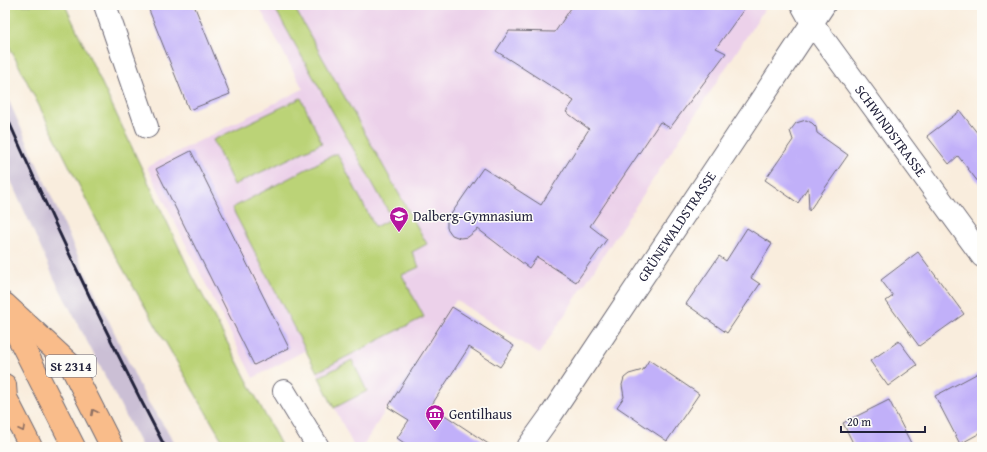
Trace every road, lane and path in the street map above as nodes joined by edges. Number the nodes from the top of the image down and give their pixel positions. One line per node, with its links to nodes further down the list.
1 (105, 5): 3 (street)
2 (813, 11): 4 (street, SCHWINDSTRASSE); 13 (street, GRÜNEWALDSTRASSE)
3 (147, 127)
4 (982, 256)
5 (5, 304): 11 (highway, St 2314, one-way to 5)
6 (5, 311): 10 (highway)
7 (5, 385): 9 (highway, one-way to 9)
8 (284, 391): 12 (street)
9 (31, 447)
10 (74, 447)
11 (112, 447)
12 (318, 447)
13 (528, 447)

